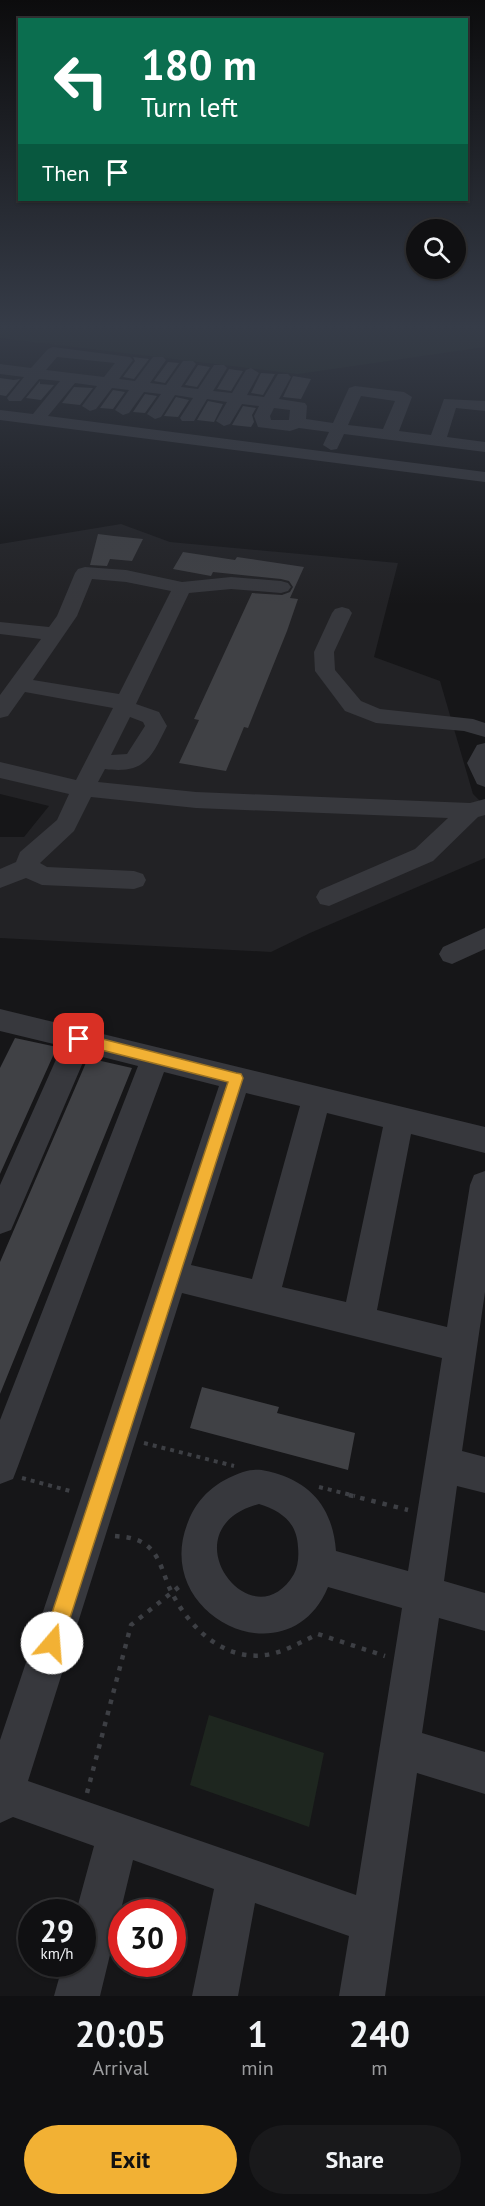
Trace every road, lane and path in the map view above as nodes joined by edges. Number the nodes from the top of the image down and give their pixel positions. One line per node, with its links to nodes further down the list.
1 (23, 418): 7 (street)
2 (225, 418): 8 (street)
3 (263, 418): 9 (street)
4 (343, 418): 9 (street)
5 (396, 418): 10 (street)
6 (445, 418): 11 (street)
7 (37, 420): 13 (street)
8 (224, 421)
9 (338, 428): 10 (street); 13 (street)
10 (389, 435): 11 (street)
11 (438, 441): 12 (street)
12 (485, 447)
13 (325, 457): 14 (street)
14 (485, 479)
15 (281, 587): 16 (street)
16 (183, 588): 19 (street); 21 (street)
17 (342, 613): 23 (street)
18 (0, 628): 19 (street)
19 (54, 634): 20 (street)
20 (19, 684): 21 (street); 22 (street)
21 (125, 704): 25 (street); 25 (street)
22 (0, 711)
23 (485, 730)
24 (485, 750): 27 (street)
25 (96, 761): 28 (street)
26 (0, 770): 28 (street)
27 (485, 779)
28 (83, 788): 29 (street); 30 (street)
29 (477, 809): 33 (street)
30 (27, 867): 31 (street); 32 (street)
31 (0, 879)
32 (134, 879)
33 (328, 897)
34 (485, 938): 35 (street)
35 (452, 954)
36 (1, 1021): 37 (street)
37 (79, 1039): 38 (street); 44 (street)
38 (155, 1058): 39 (street); 50 (street)
39 (236, 1078): 40 (street); 45 (street)
40 (317, 1098): 41 (street); 46 (street)
41 (400, 1118): 42 (street); 47 (street)
42 (485, 1140)
43 (485, 1185): 48 (street)
44 (0, 1220)
45 (172, 1275): 46 (street); 52 (street)
46 (263, 1298): 47 (street)
47 (357, 1322): 48 (street)
48 (460, 1347): 49 (street)
49 (443, 1464): 51 (street); 55 (street)
50 (5, 1470): 52 (path)
51 (485, 1475)
52 (99, 1498): 59 (street)
53 (317, 1565): 54 (street); 54 (street); 55 (street)
54 (204, 1572): 60 (path)
55 (423, 1594): 56 (street); 57 (street)
56 (485, 1612)
57 (400, 1747): 58 (street); 62 (street)
58 (485, 1773)
59 (1, 1798): 60 (street)
60 (99, 1827): 61 (street); 63 (street)
61 (238, 1876): 62 (street); 64 (street)
62 (373, 1923): 65 (street)
63 (77, 1996)
64 (215, 1996)
65 (362, 1996)

